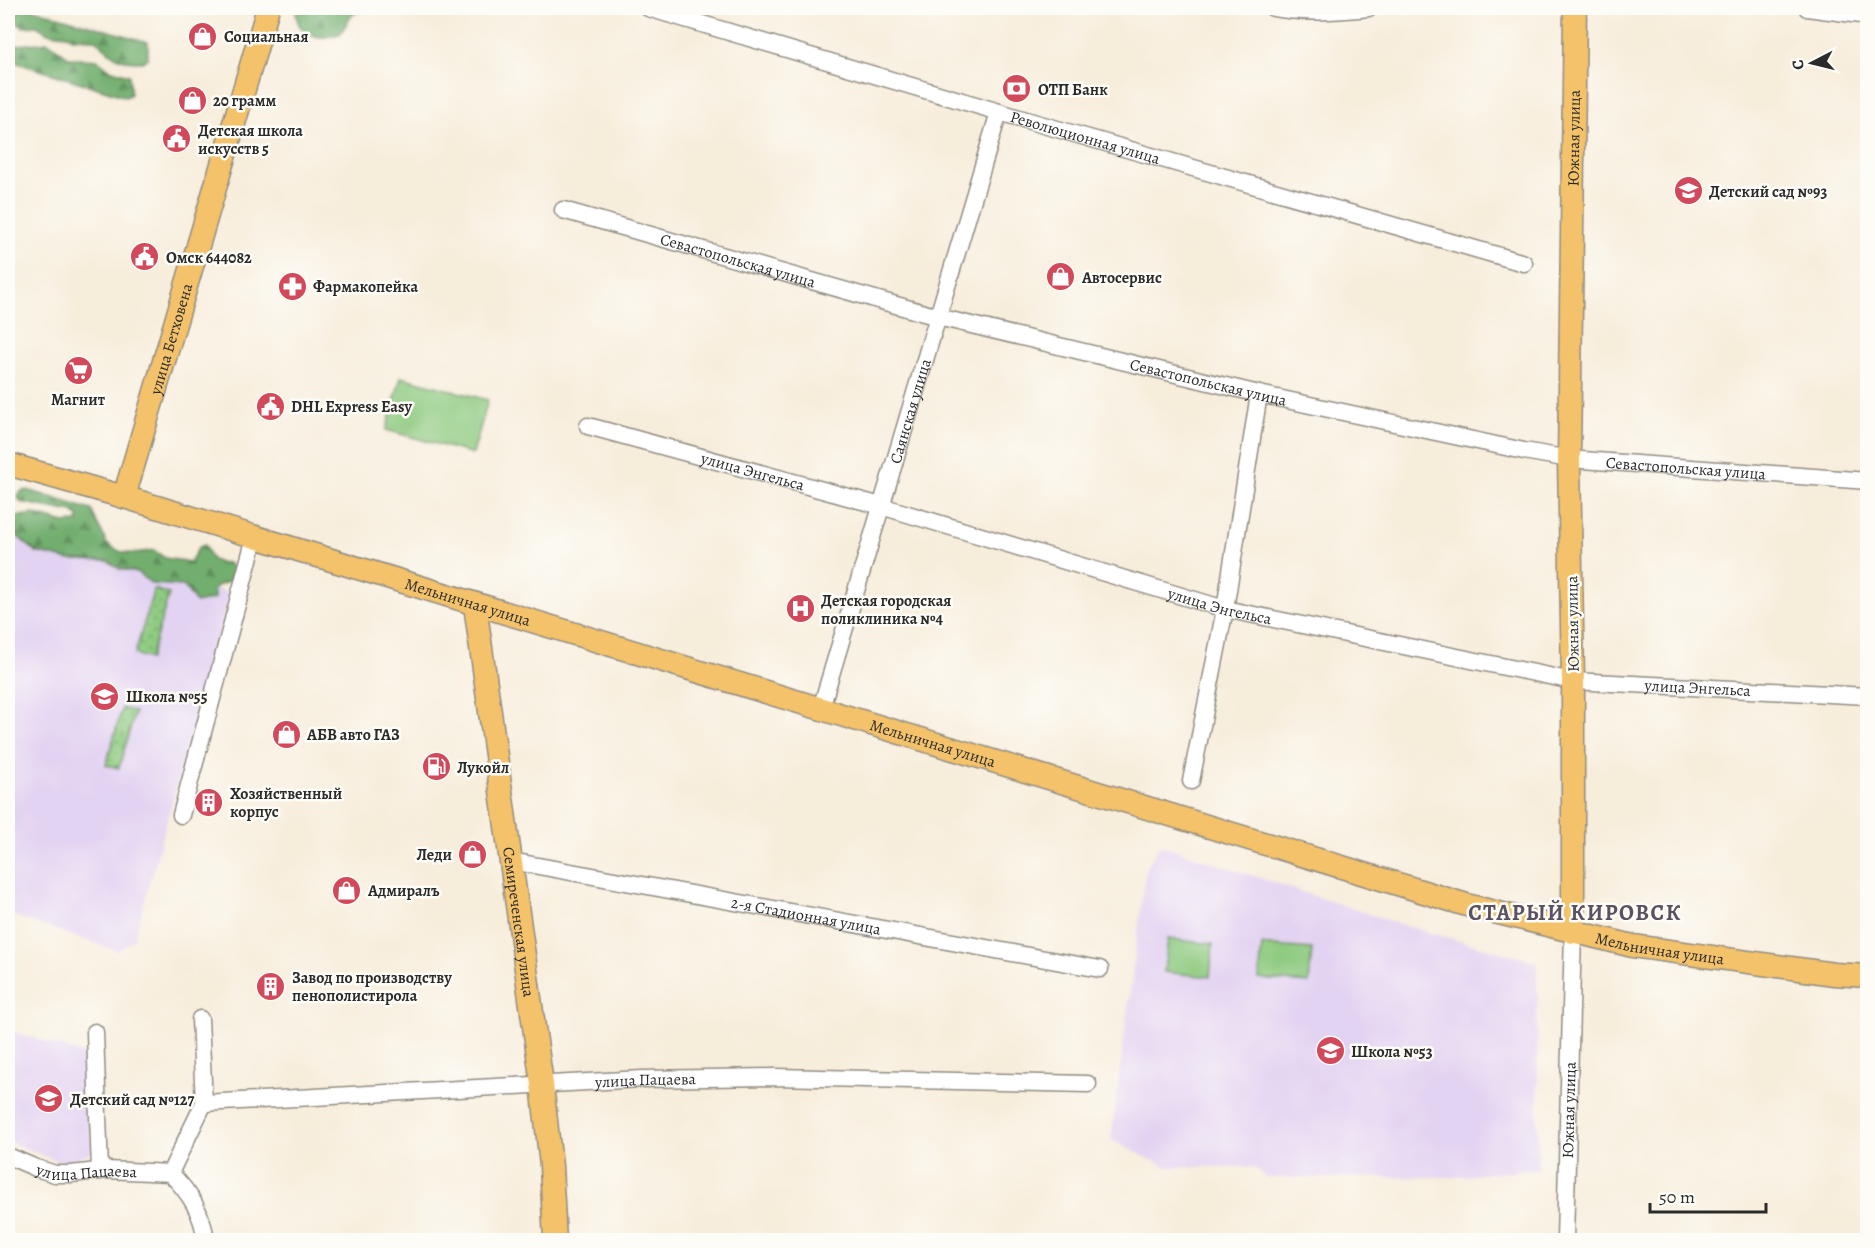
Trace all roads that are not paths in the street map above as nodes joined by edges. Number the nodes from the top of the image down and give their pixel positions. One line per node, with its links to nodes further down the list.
1 (268, 8): 17 (main road, улица Бетховена)
2 (648, 8): 8 (street, Революционная улица)
3 (1273, 8): 4 (street)
4 (1369, 8)
5 (1575, 8): 14 (main road, Южная улица)
6 (1807, 8): 7 (street)
7 (1868, 16)
8 (999, 112): 10 (street, Революционная улица); 11 (street, Саянская улица)
9 (563, 210): 11 (street, Севастопольская улица)
10 (1524, 262)
11 (938, 317): 12 (street, Севастопольская улица); 18 (street, Саянская улица)
12 (1259, 394): 14 (street, Севастопольская улица); 21 (street)
13 (588, 426): 18 (street, улица Энгельса)
14 (1569, 459): 16 (street, Севастопольская улица); 22 (main road, Южная улица)
15 (8, 464): 17 (main road, Мельничная улица)
16 (1868, 481)
17 (124, 497): 19 (main road, Мельничная улица)
18 (881, 506): 21 (street, улица Энгельса); 24 (street, Саянская улица)
19 (255, 537): 20 (main road, Мельничная улица); 26 (street)
20 (475, 605): 24 (main road, Мельничная улица); 27 (main road, Семиреченская улица)
21 (1225, 609): 22 (street, улица Энгельса); 25 (street)
22 (1573, 681): 23 (street, улица Энгельса); 28 (main road, Южная улица)
23 (1868, 696)
24 (821, 708): 28 (main road, Мельничная улица)
25 (1191, 781)
26 (181, 815)
27 (511, 861): 29 (street, 2-я Стадионная улица); 33 (main road, Семиреченская улица)
28 (1573, 932): 30 (main road, Мельничная улица); 41 (street, Южная улица)
29 (1100, 969)
30 (1868, 976)
31 (200, 1019): 35 (street)
32 (95, 1032): 37 (street)
33 (542, 1084): 34 (street, улица Пацаева); 35 (street, улица Пацаева); 40 (main road, Семиреченская улица)
34 (1088, 1084)
35 (204, 1103): 38 (street)
36 (8, 1156): 37 (street, улица Пацаева)
37 (100, 1171): 38 (street, улица Пацаева)
38 (170, 1173): 39 (street)
39 (206, 1240)
40 (555, 1240)
41 (1565, 1240)

